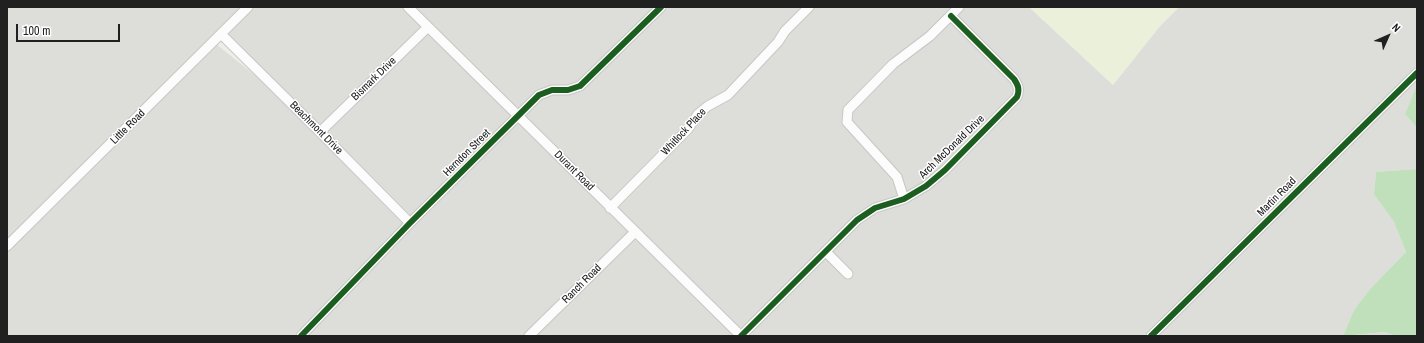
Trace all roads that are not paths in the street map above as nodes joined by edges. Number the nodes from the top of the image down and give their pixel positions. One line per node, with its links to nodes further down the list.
1 (248, 7): 8 (street, Little Road)
2 (408, 7): 7 (street, Durant Road)
3 (661, 7): 10 (street, Herndon Street)
4 (809, 7): 13 (street, Whitlock Place)
5 (960, 7): 6 (street)
6 (951, 16): 12 (street); 12 (street, Arch McDonald Drive)
7 (428, 27): 10 (street, Durant Road); 11 (street, Bismark Drive)
8 (221, 34): 11 (street, Beachmont Drive); 16 (street, Little Road)
9 (1417, 73): 22 (street, Martin Road)
10 (519, 116): 13 (street, Durant Road); 14 (street, Herndon Street)
11 (320, 132): 14 (street, Beachmont Drive)
12 (904, 199): 17 (street, Arch McDonald Drive)
13 (610, 208): 15 (street, Durant Road)
14 (410, 223): 19 (street, Herndon Street)
15 (635, 232): 20 (street, Ranch Road); 21 (street, Durant Road)
16 (7, 246)
17 (826, 252): 18 (street); 21 (street, Arch McDonald Drive)
18 (848, 274)
19 (301, 336)
20 (529, 336)
21 (741, 336)
22 (1151, 336)

